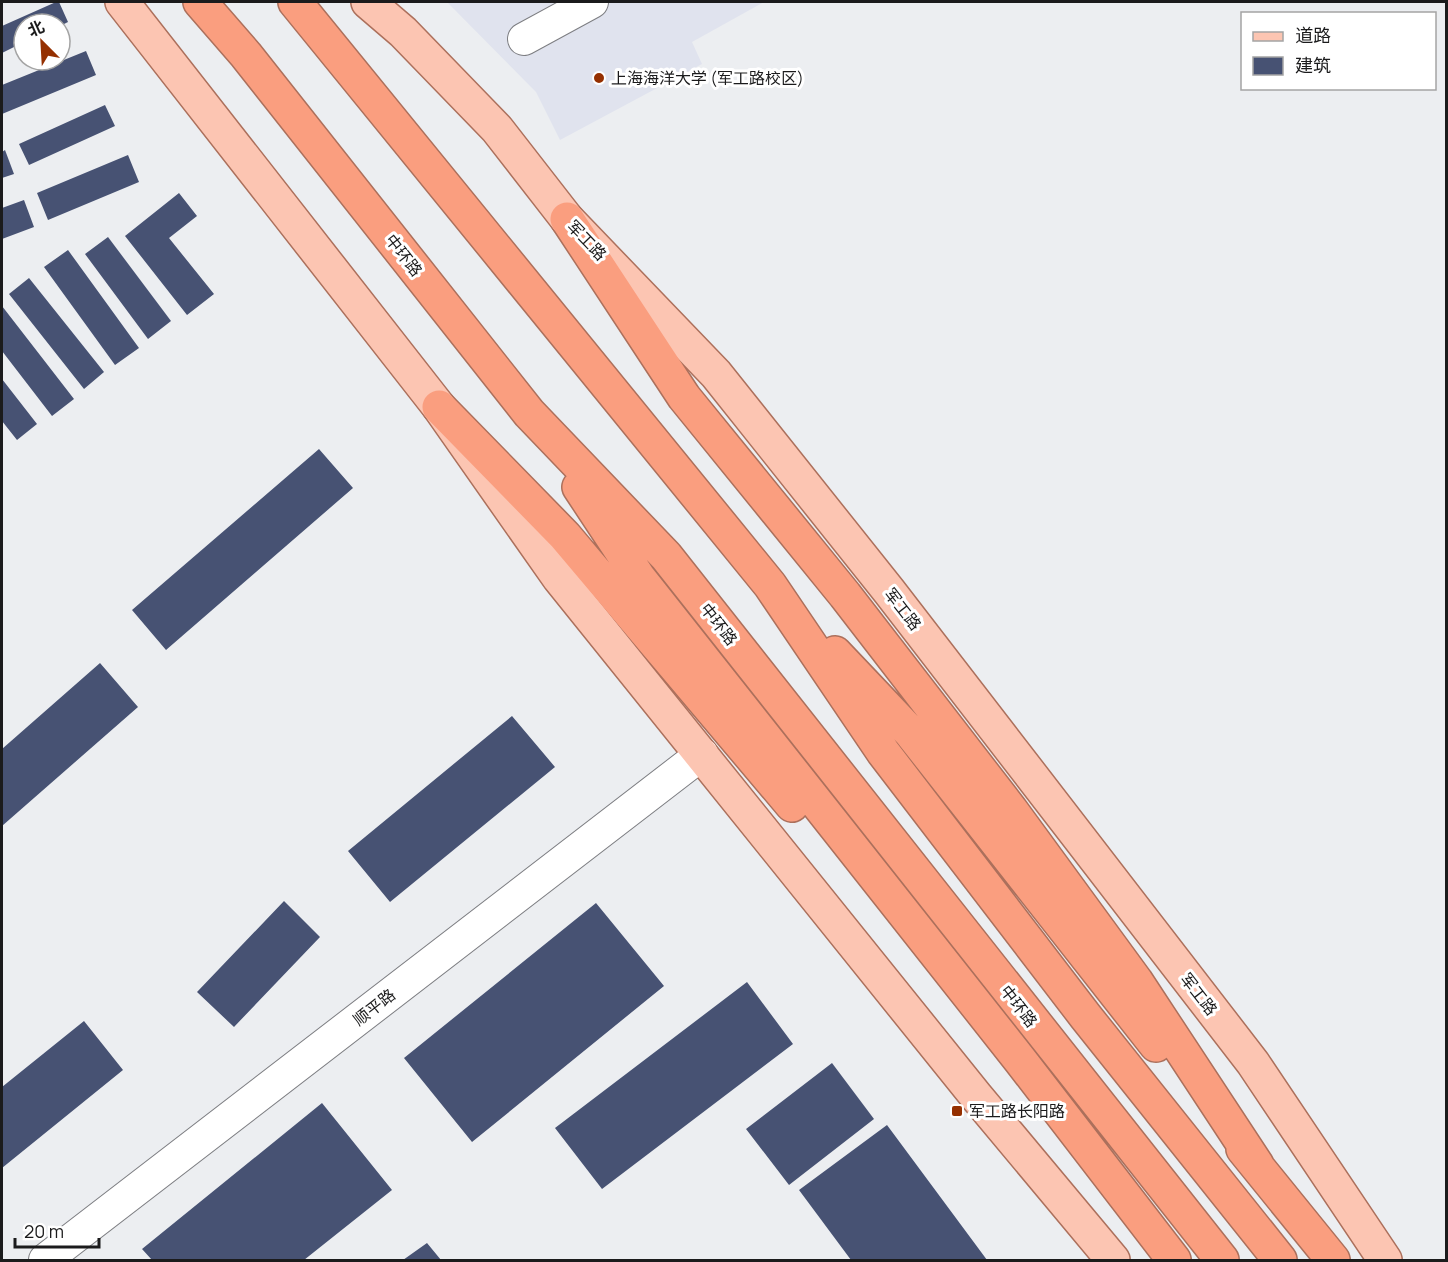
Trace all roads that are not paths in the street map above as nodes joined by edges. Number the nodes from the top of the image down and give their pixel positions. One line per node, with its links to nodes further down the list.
1 (122, 2): 8 (main road)
2 (200, 2): 9 (highway, 中环路)
3 (295, 2): 10 (highway)
4 (368, 2): 7 (main road, 军工路)
5 (592, 2): 6 (street)
6 (524, 39)
7 (567, 219): 13 (highway); 20 (main road, 军工路)
8 (439, 407): 11 (main road); 12 (highway)
9 (529, 413): 12 (highway); 17 (highway, 中环路)
10 (770, 585): 13 (highway); 18 (highway)
11 (702, 754): 14 (street, 顺平路); 15 (main road)
12 (1020, 1060): 16 (highway)
13 (1257, 1165): 19 (highway)
14 (45, 1260)
15 (1113, 1260)
16 (1173, 1260)
17 (1222, 1260)
18 (1280, 1260)
19 (1333, 1260)
20 (1385, 1260)

